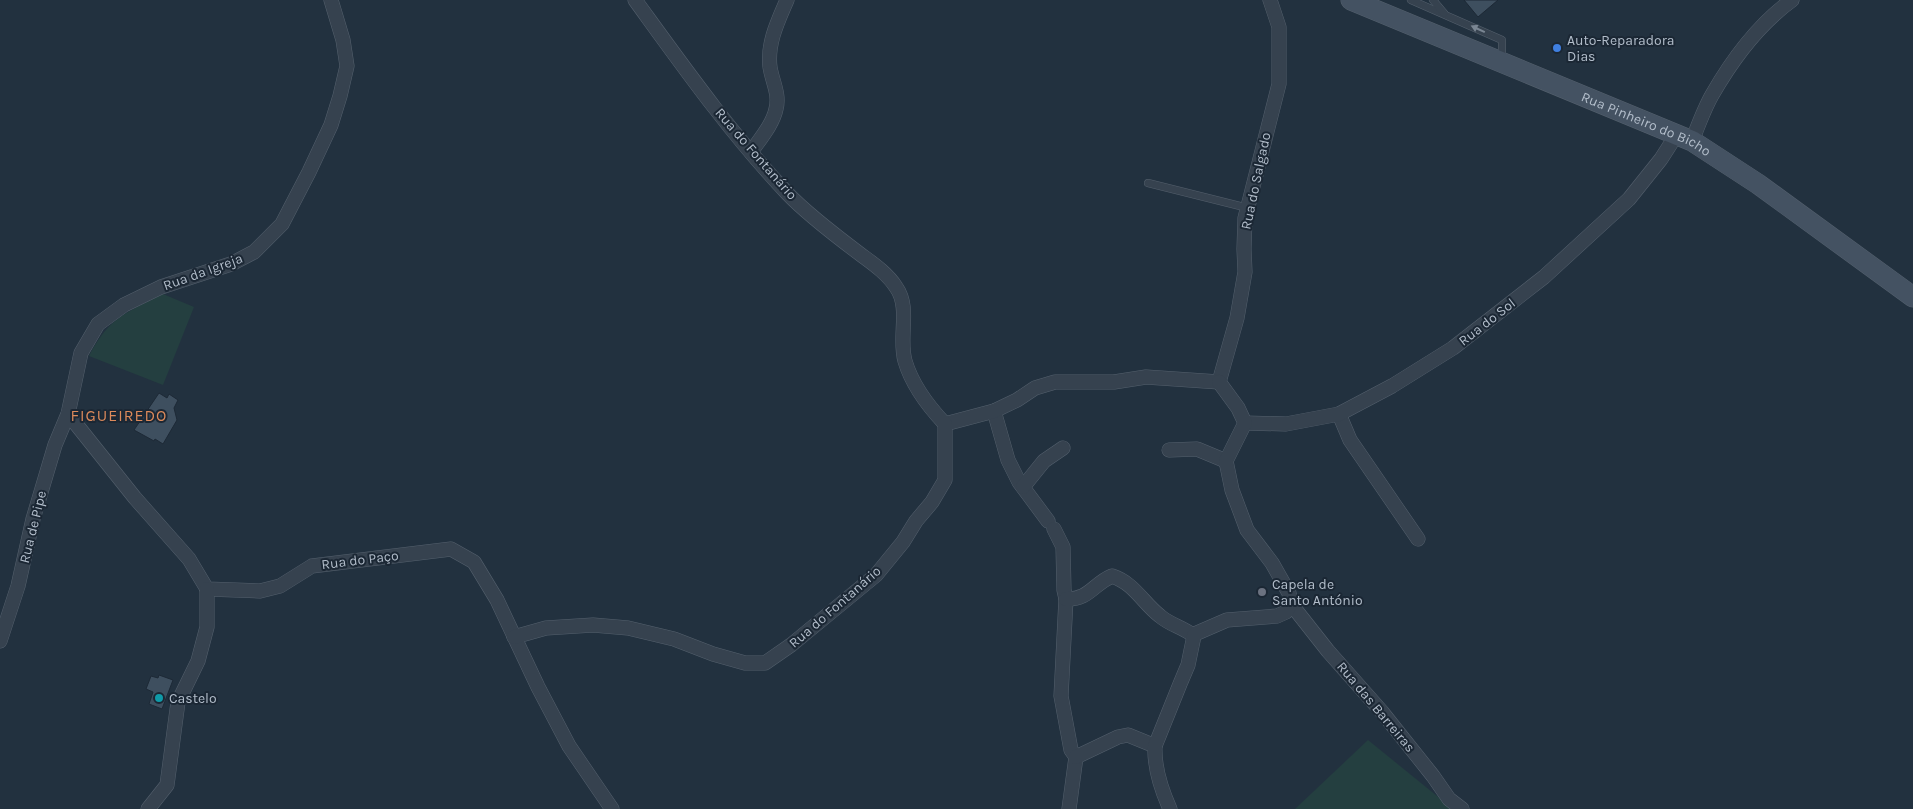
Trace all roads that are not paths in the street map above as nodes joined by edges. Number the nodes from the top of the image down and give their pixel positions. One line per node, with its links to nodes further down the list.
1 (331, 0): 18 (street, Rua da Igreja)
2 (635, 0): 12 (street, Rua do Fontanário)
3 (787, 0): 12 (street)
4 (1352, 0): 10 (main road, Rua Pinheiro do Bicho)
5 (1411, 0): 9 (lane)
6 (1434, 0): 9 (lane)
7 (1792, 0): 11 (street, Rua do Sol)
8 (1274, 3): 14 (street, Rua do Salgado)
9 (1444, 14): 10 (lane, one-way to 9)
10 (1502, 62): 11 (main road, Rua Pinheiro do Bicho)
11 (1684, 137): 15 (main road, Rua Pinheiro do Bicho); 19 (street, Rua do Sol)
12 (751, 152): 21 (street, Rua do Fontanário)
13 (1148, 183): 14 (lane)
14 (1248, 208): 16 (street, Rua do Salgado)
15 (1913, 297)
16 (1219, 382): 17 (street); 20 (street)
17 (994, 412): 21 (street); 25 (street)
18 (68, 414): 27 (street); 32 (street, Rua de Pipe)
19 (1339, 414): 20 (street, Rua do Sol); 26 (street)
20 (1245, 423): 24 (street)
21 (945, 424): 31 (street, Rua do Fontanário)
22 (1063, 448): 25 (street)
23 (1169, 450): 24 (street)
24 (1226, 461): 29 (street, Rua das Barreiras)
25 (1023, 487): 28 (street)
26 (1418, 539)
27 (207, 589): 31 (street, Rua do Paço); 35 (street)
28 (1066, 599): 30 (street); 34 (street)
29 (1291, 604): 30 (street); 39 (street, Rua das Barreiras)
30 (1194, 636): 33 (street)
31 (514, 637): 36 (street, Rua do Paço)
32 (0, 641)
33 (1155, 746): 34 (street); 38 (street)
34 (1076, 757): 37 (street)
35 (148, 809)
36 (612, 809)
37 (1069, 809)
38 (1170, 809)
39 (1462, 809)

